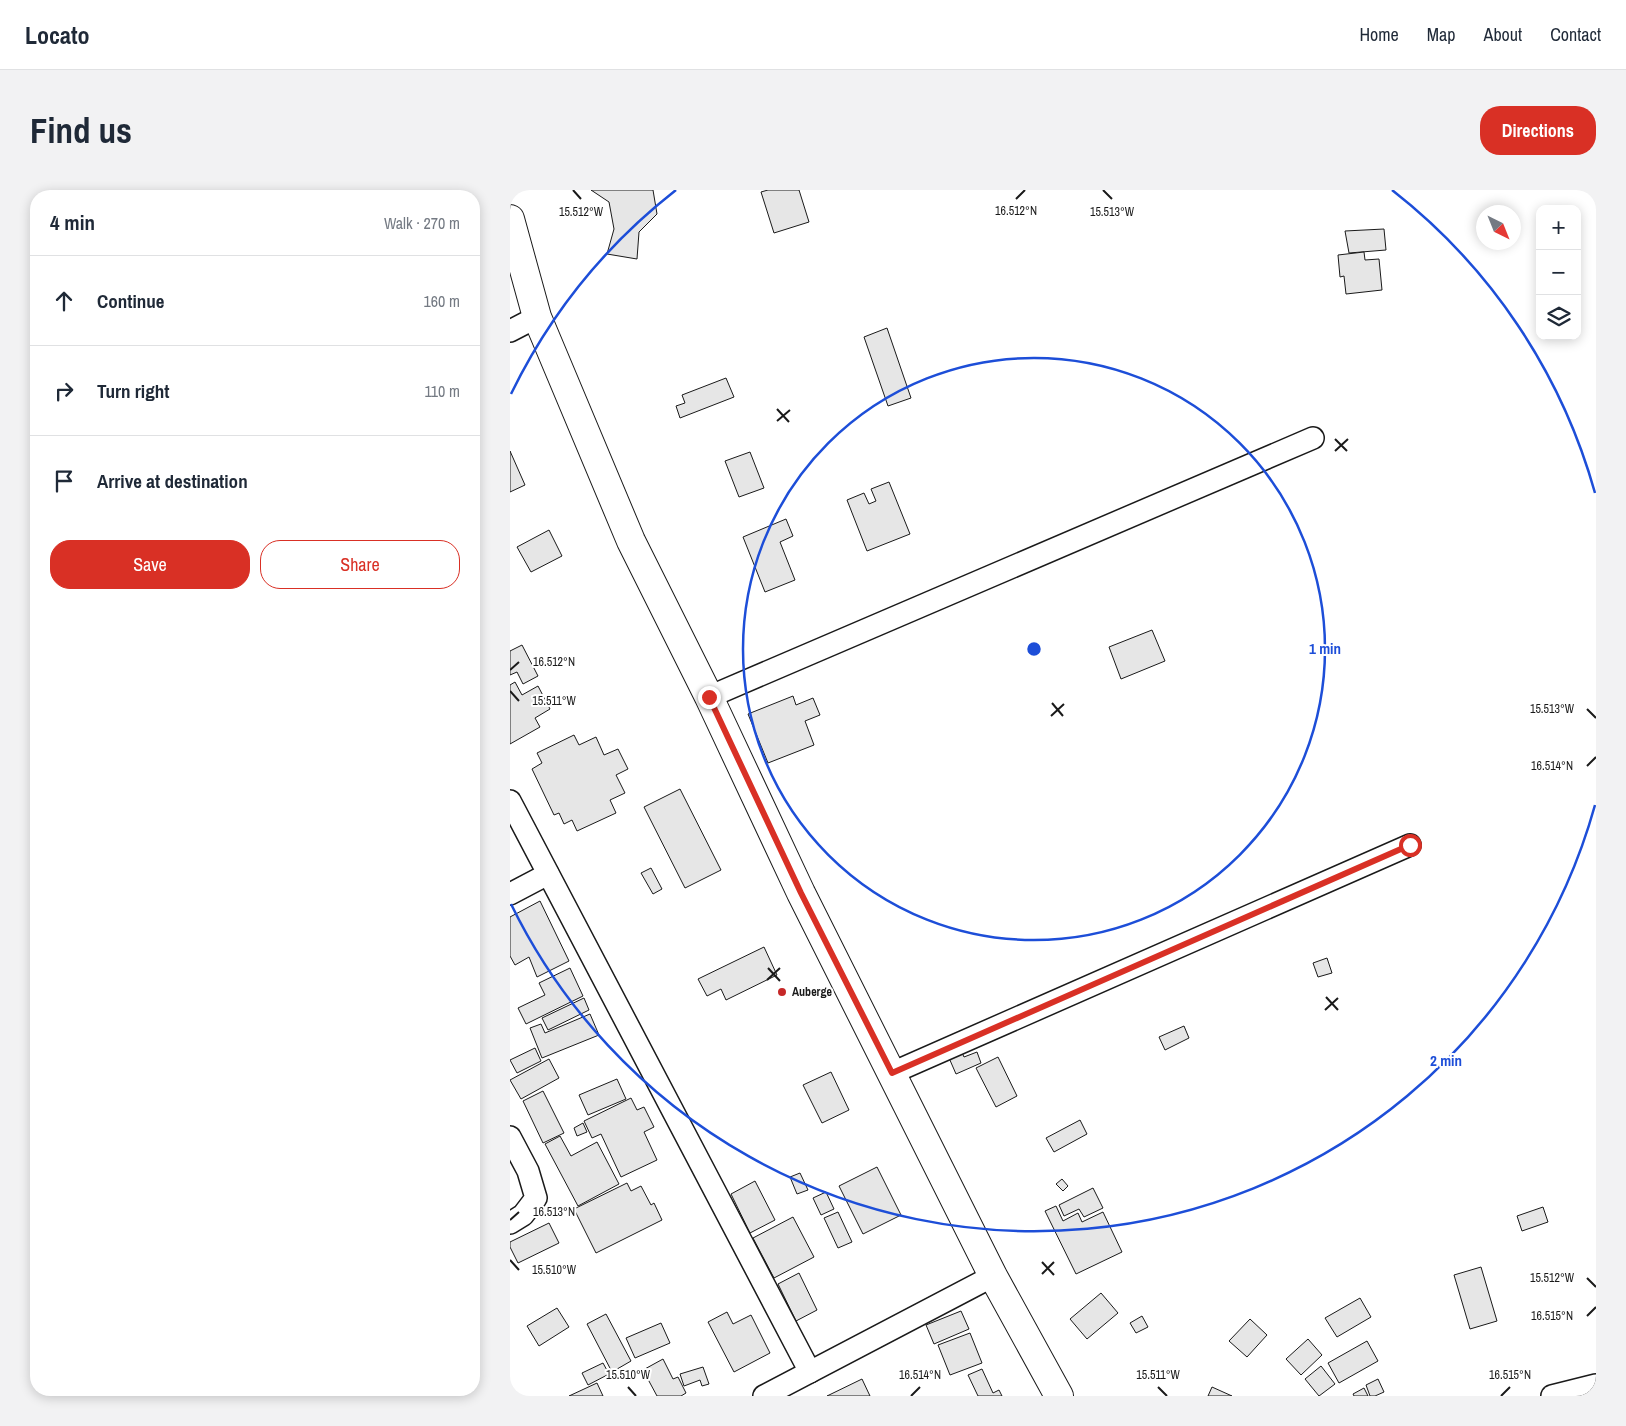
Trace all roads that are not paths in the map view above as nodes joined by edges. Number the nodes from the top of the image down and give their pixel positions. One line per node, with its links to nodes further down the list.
1 (510, 219): 2 (street)
2 (537, 317): 3 (street); 5 (street)
3 (510, 331)
4 (1313, 438): 5 (street)
5 (709, 697): 10 (street)
6 (510, 801): 8 (street)
7 (1410, 845): 10 (street)
8 (548, 874): 9 (street); 14 (street)
9 (510, 894)
10 (892, 1073): 13 (street)
11 (510, 1137): 12 (street)
12 (510, 1223)
13 (993, 1276): 14 (street); 17 (street)
14 (810, 1372): 16 (street)
15 (1596, 1385): 18 (street)
16 (764, 1396)
17 (1058, 1396)
18 (1552, 1396)

